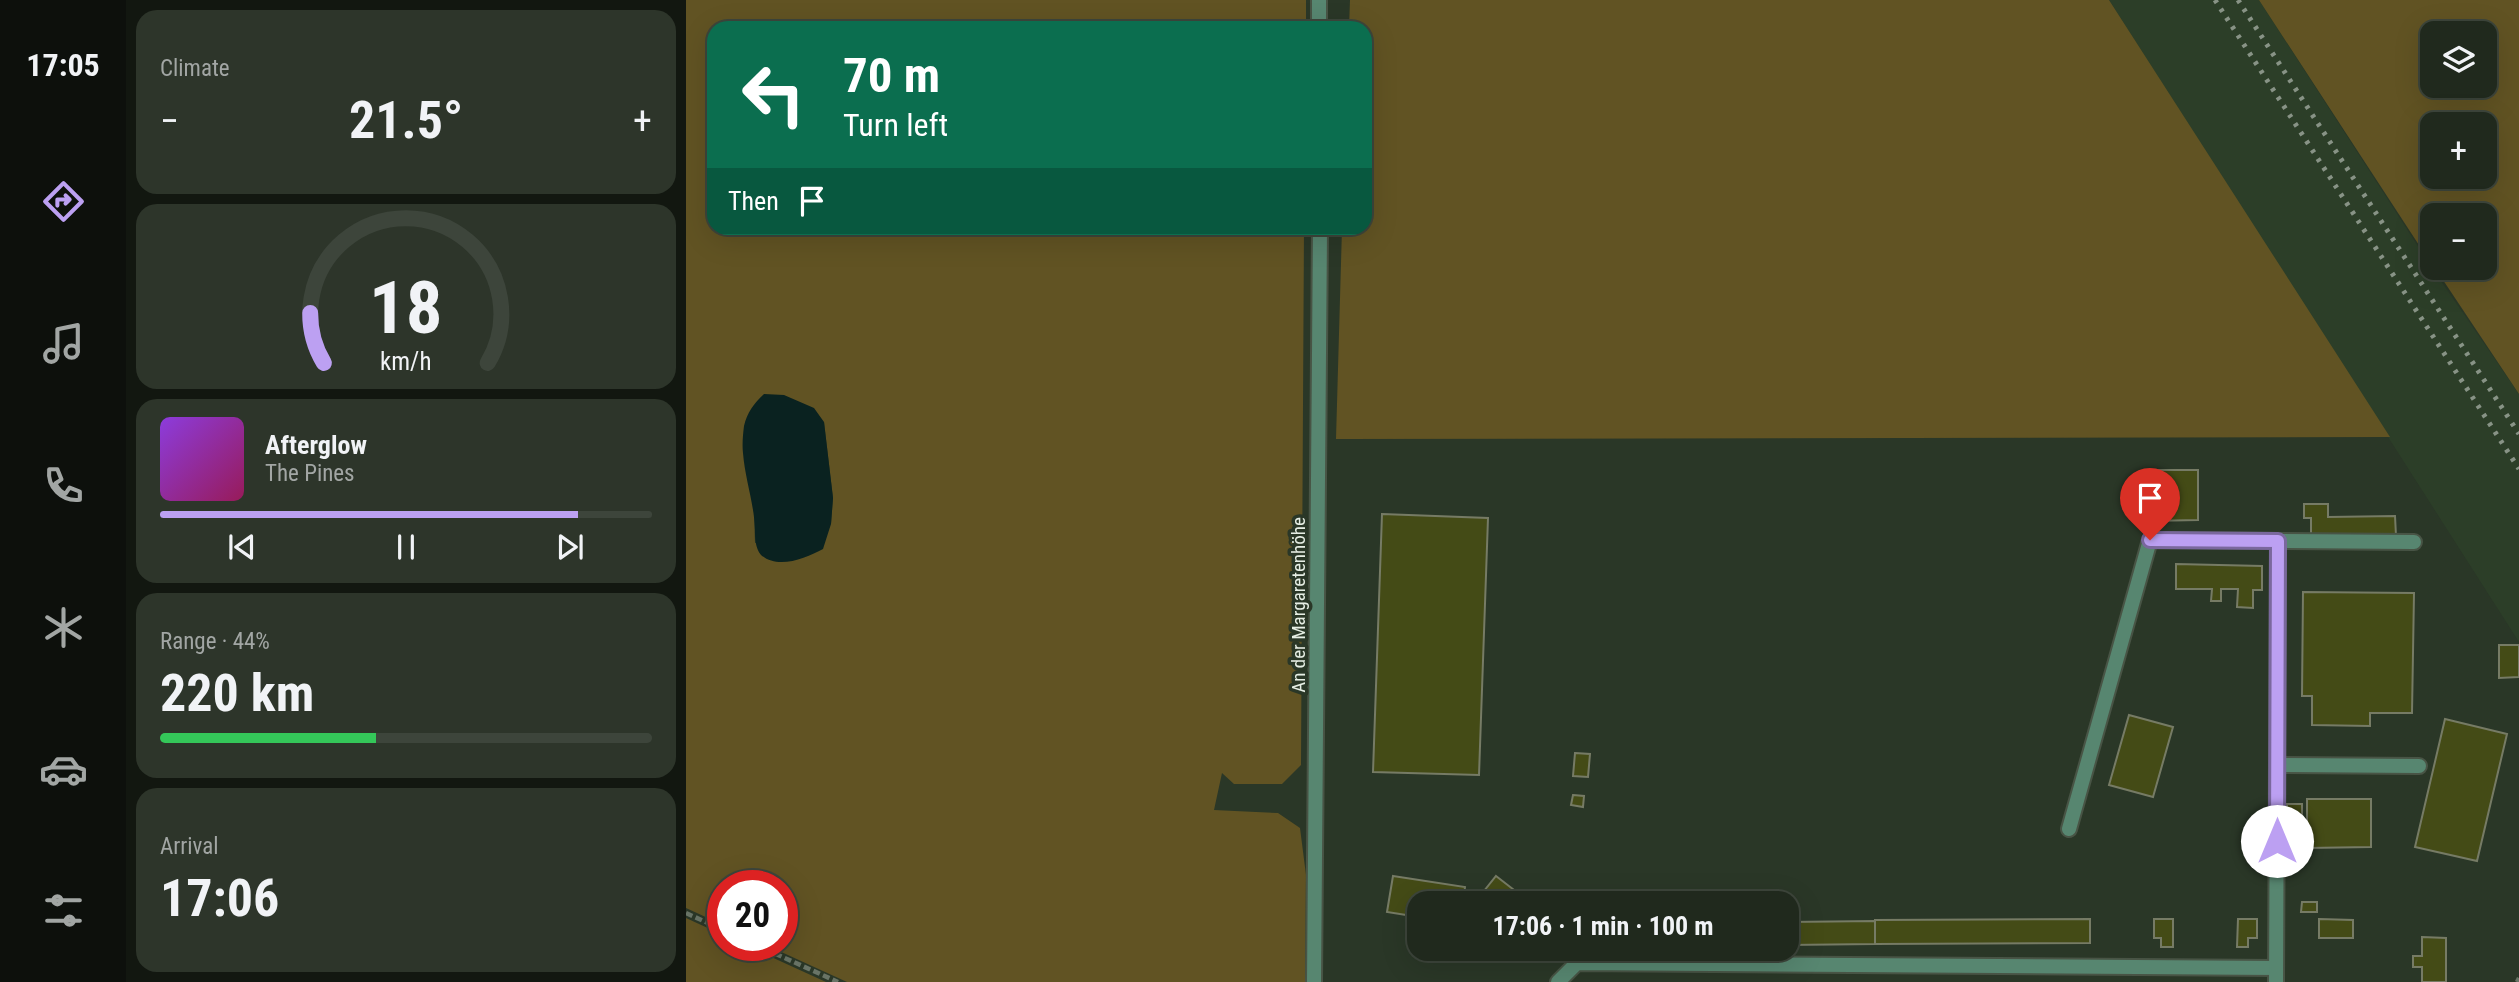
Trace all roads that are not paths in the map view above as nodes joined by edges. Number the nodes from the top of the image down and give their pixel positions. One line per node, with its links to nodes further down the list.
1 (1319, 0): 2 (street)
2 (1320, 21)
3 (1320, 235): 10 (street, An der Margaretenhöhe)
4 (2278, 541): 5 (street); 6 (street); 8 (street)
5 (2414, 542)
6 (2277, 765): 7 (street); 9 (street)
7 (2419, 766)
8 (2069, 829)
9 (2276, 975): 11 (street)
10 (1314, 982)
11 (1558, 982)

